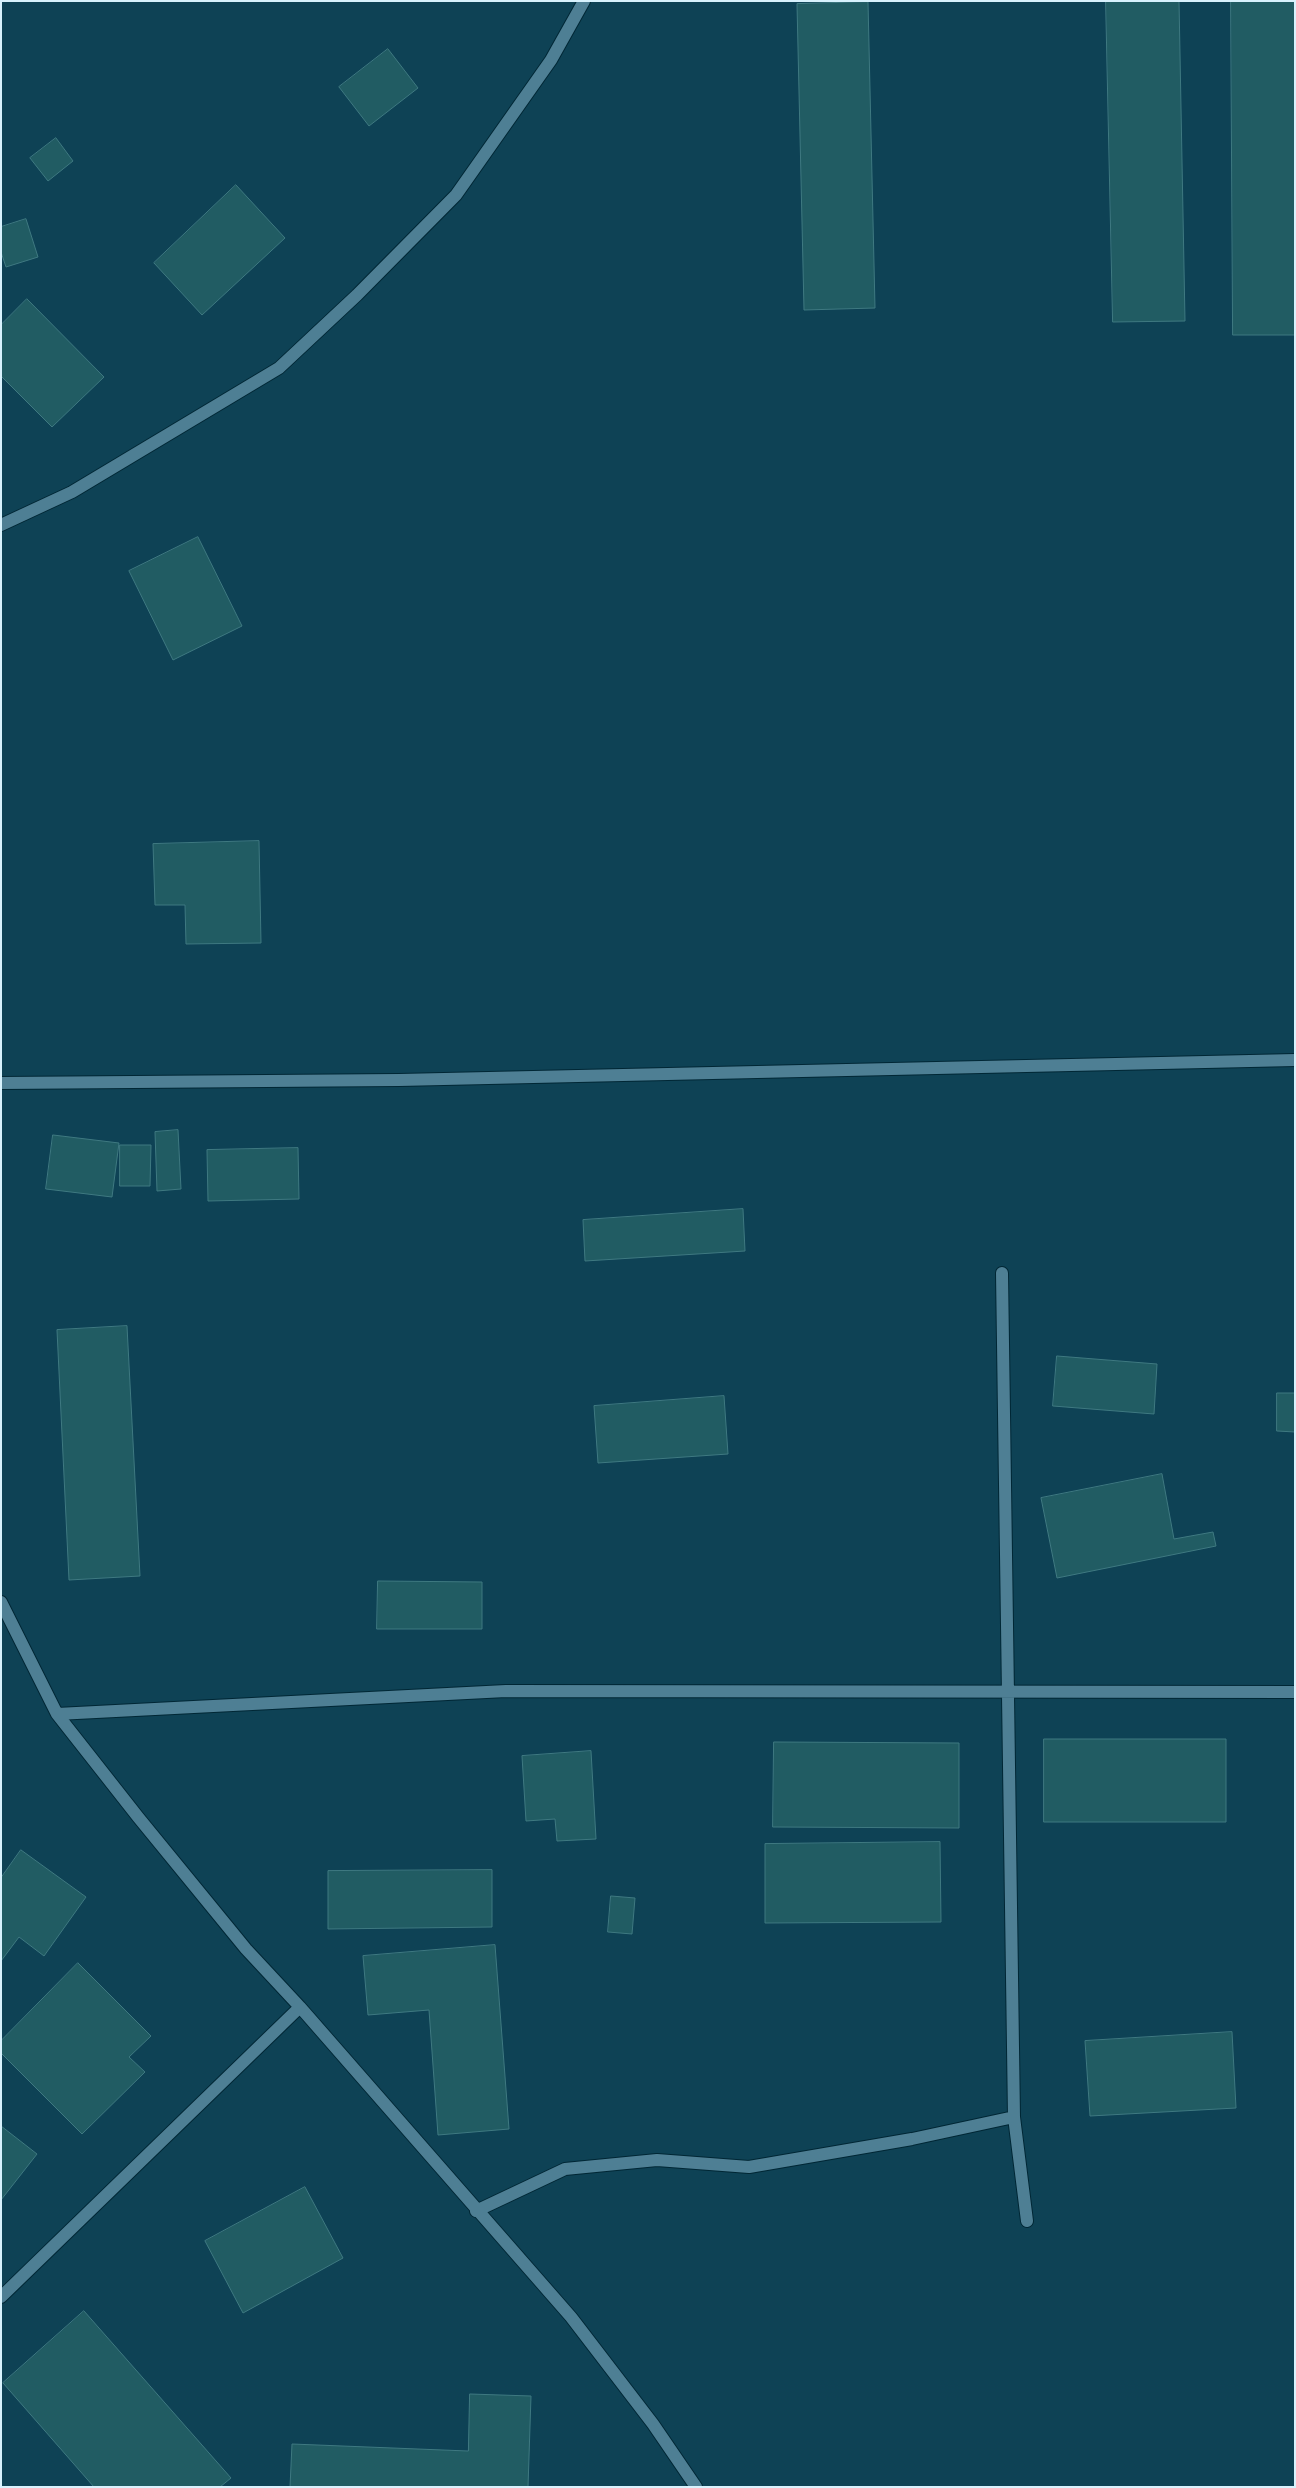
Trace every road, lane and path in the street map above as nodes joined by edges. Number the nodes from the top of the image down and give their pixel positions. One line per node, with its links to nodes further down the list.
1 (584, 1): 2 (street)
2 (1, 524)
3 (1295, 1060): 4 (street)
4 (1, 1083)
5 (1002, 1273): 7 (street)
6 (1, 1602): 9 (street)
7 (1009, 1691): 8 (street); 9 (street); 11 (street)
8 (1295, 1692)
9 (57, 1714): 10 (street)
10 (300, 2007): 12 (street); 14 (street)
11 (1014, 2118): 12 (street); 13 (street)
12 (476, 2211): 15 (street)
13 (1027, 2221)
14 (1, 2297)
15 (696, 2487)

